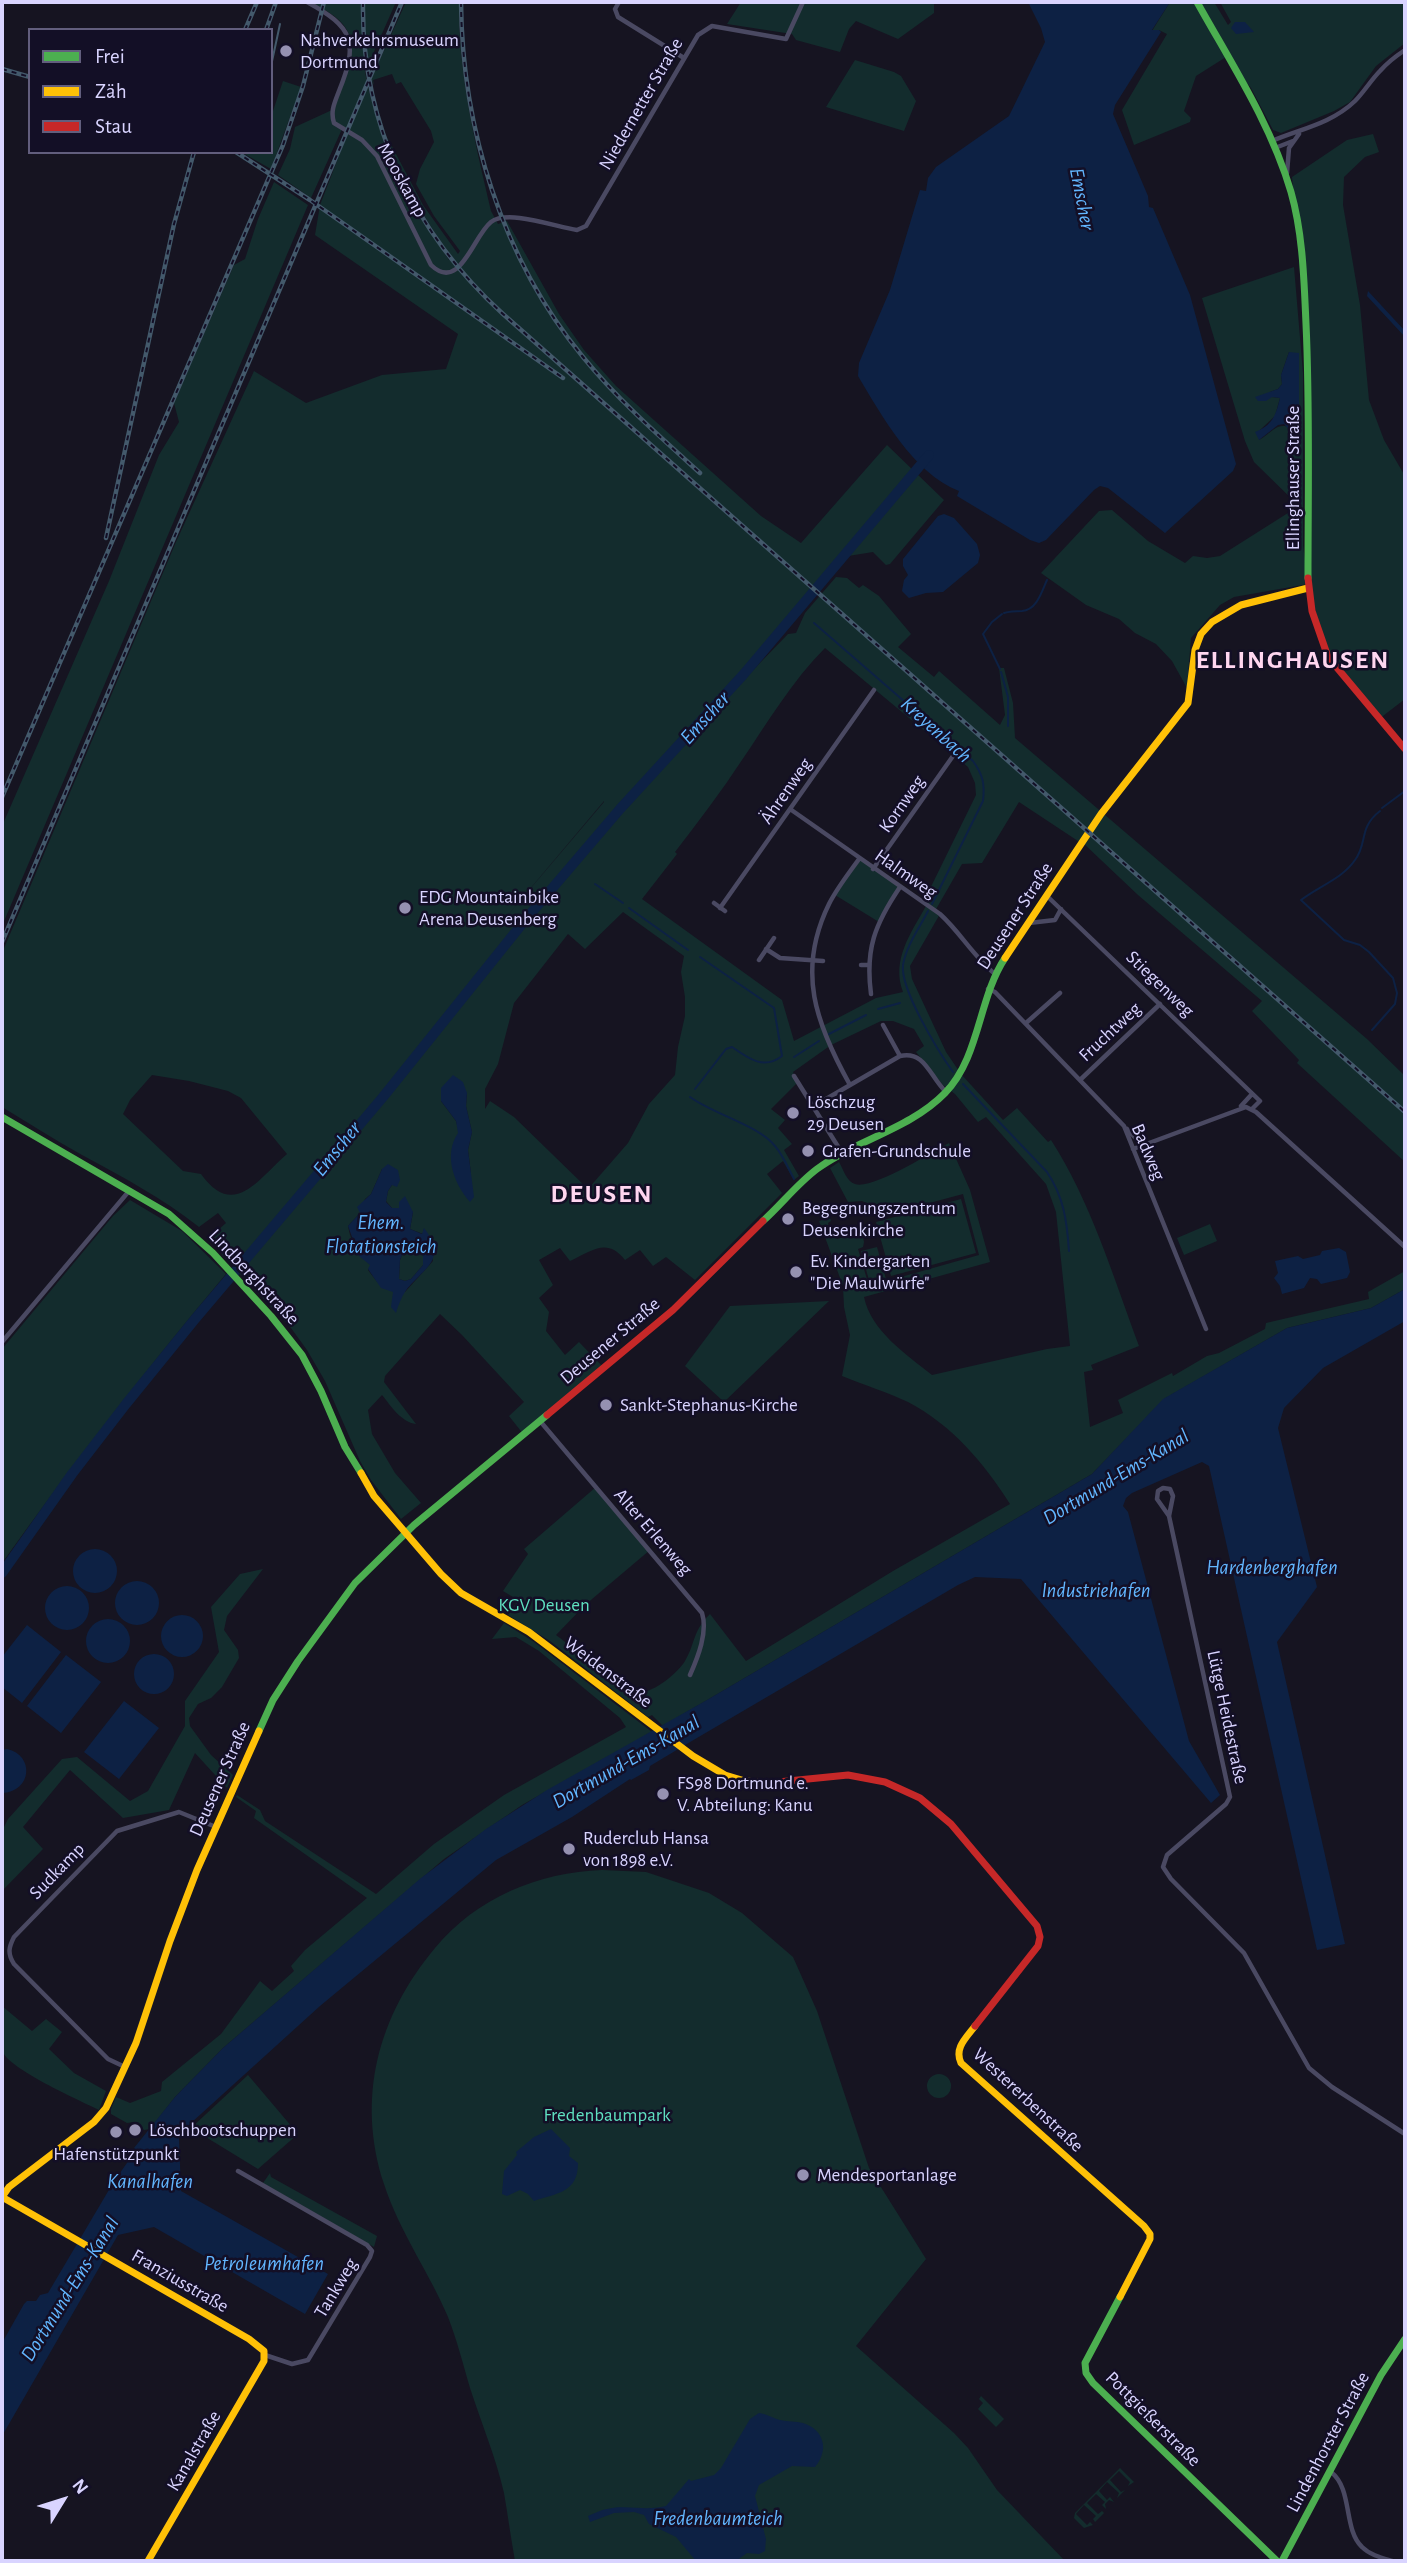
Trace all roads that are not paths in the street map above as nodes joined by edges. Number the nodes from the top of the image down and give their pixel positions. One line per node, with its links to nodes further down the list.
1 (307, 2): 11 (street, Mooskamp)
2 (619, 2): 6 (street)
3 (803, 2): 6 (street, Niedernetter Straße)
4 (1197, 2): 9 (street, Ellinghauser Straße)
5 (1405, 50): 7 (street, Ellinghauser Straße)
6 (684, 58): 11 (street, Niedernetter Straße)
7 (1300, 133): 8 (street, Ellinghauser Straße); 9 (street, Ellinghauser Straße)
8 (1295, 140): 9 (street); 10 (street, Ellinghauser Straße)
9 (1273, 145): 10 (street, Ellinghauser Straße)
10 (1287, 178): 12 (street, Ellinghauser Straße)
11 (447, 274)
12 (1308, 588): 14 (street, Ellinghauser Straße); 20 (street, Deusener Straße)
13 (874, 690): 16 (street, Ährenweg)
14 (1405, 749)
15 (953, 756): 18 (street, Kornweg)
16 (790, 809): 17 (street, Halmweg); 21 (street, Ährenweg)
17 (859, 859): 18 (street, Halmweg); 27 (street)
18 (873, 869): 19 (street, Halmweg)
19 (900, 887): 30 (street); 31 (street, Halmweg)
20 (1046, 895): 22 (street, Stiegenweg); 23 (street, Deusener Straße)
21 (713, 903)
22 (1061, 908): 23 (street); 35 (street, Stiegenweg)
23 (1028, 923): 31 (street, Deusener Straße)
24 (774, 938): 25 (street)
25 (766, 949): 26 (street); 27 (street)
26 (759, 960)
27 (812, 961): 28 (street); 41 (street)
28 (822, 961)
29 (861, 965): 30 (street)
30 (869, 965): 34 (street)
31 (995, 974): 32 (street, Deusener Straße)
32 (988, 989): 36 (street, Badweg); 42 (street, Deusener Straße)
33 (1060, 993): 36 (street)
34 (871, 994)
35 (1160, 1004): 40 (street, Fruchtweg); 43 (street, Stiegenweg)
36 (1026, 1023): 40 (street, Badweg)
37 (883, 1025): 38 (street)
38 (900, 1056): 41 (street); 42 (street)
39 (794, 1076): 44 (street)
40 (1080, 1080): 48 (street, Badweg)
41 (850, 1084): 44 (street)
42 (946, 1092): 51 (street, Deusener Straße)
43 (1252, 1094): 45 (street); 46 (street)
44 (814, 1106): 51 (street)
45 (1239, 1107): 46 (street); 49 (street)
46 (1252, 1109): 53 (street)
47 (2, 1117): 52 (street, Lindberghstraße)
48 (1124, 1126): 49 (street); 50 (street, Badweg)
49 (1141, 1144): 50 (street)
50 (1133, 1149): 54 (street, Badweg)
51 (842, 1153): 56 (street, Deusener Straße)
52 (129, 1191): 55 (street); 58 (street, Lindberghstraße)
53 (1405, 1247)
54 (1206, 1329)
55 (2, 1342)
56 (540, 1421): 58 (street, Deusener Straße); 59 (street, Alter Erlenweg)
57 (1169, 1516): 57 (street, Lütge Heidestraße); 63 (street, Lütge Heidestraße)
58 (405, 1533): 60 (street, Deusener Straße); 61 (street, Weidenstraße)
59 (690, 1675)
60 (216, 1827): 62 (street, Deusener Straße); 62 (street, Sudkamp)
61 (1040, 1937): 66 (street, Westererbenstraße)
62 (125, 2067): 65 (street, Deusener Straße)
63 (1405, 2134)
64 (237, 2171): 68 (street, Tankweg)
65 (2, 2197): 68 (street, Franziusstraße)
66 (1150, 2239): 71 (street, Pottgießerstraße)
67 (1405, 2339): 69 (street, Lindenhorster Straße)
68 (265, 2355): 70 (street, Kanalstraße)
69 (1331, 2472): 71 (street, Lindenhorster Straße); 72 (street)
70 (148, 2561)
71 (1279, 2561)
72 (1392, 2561)

